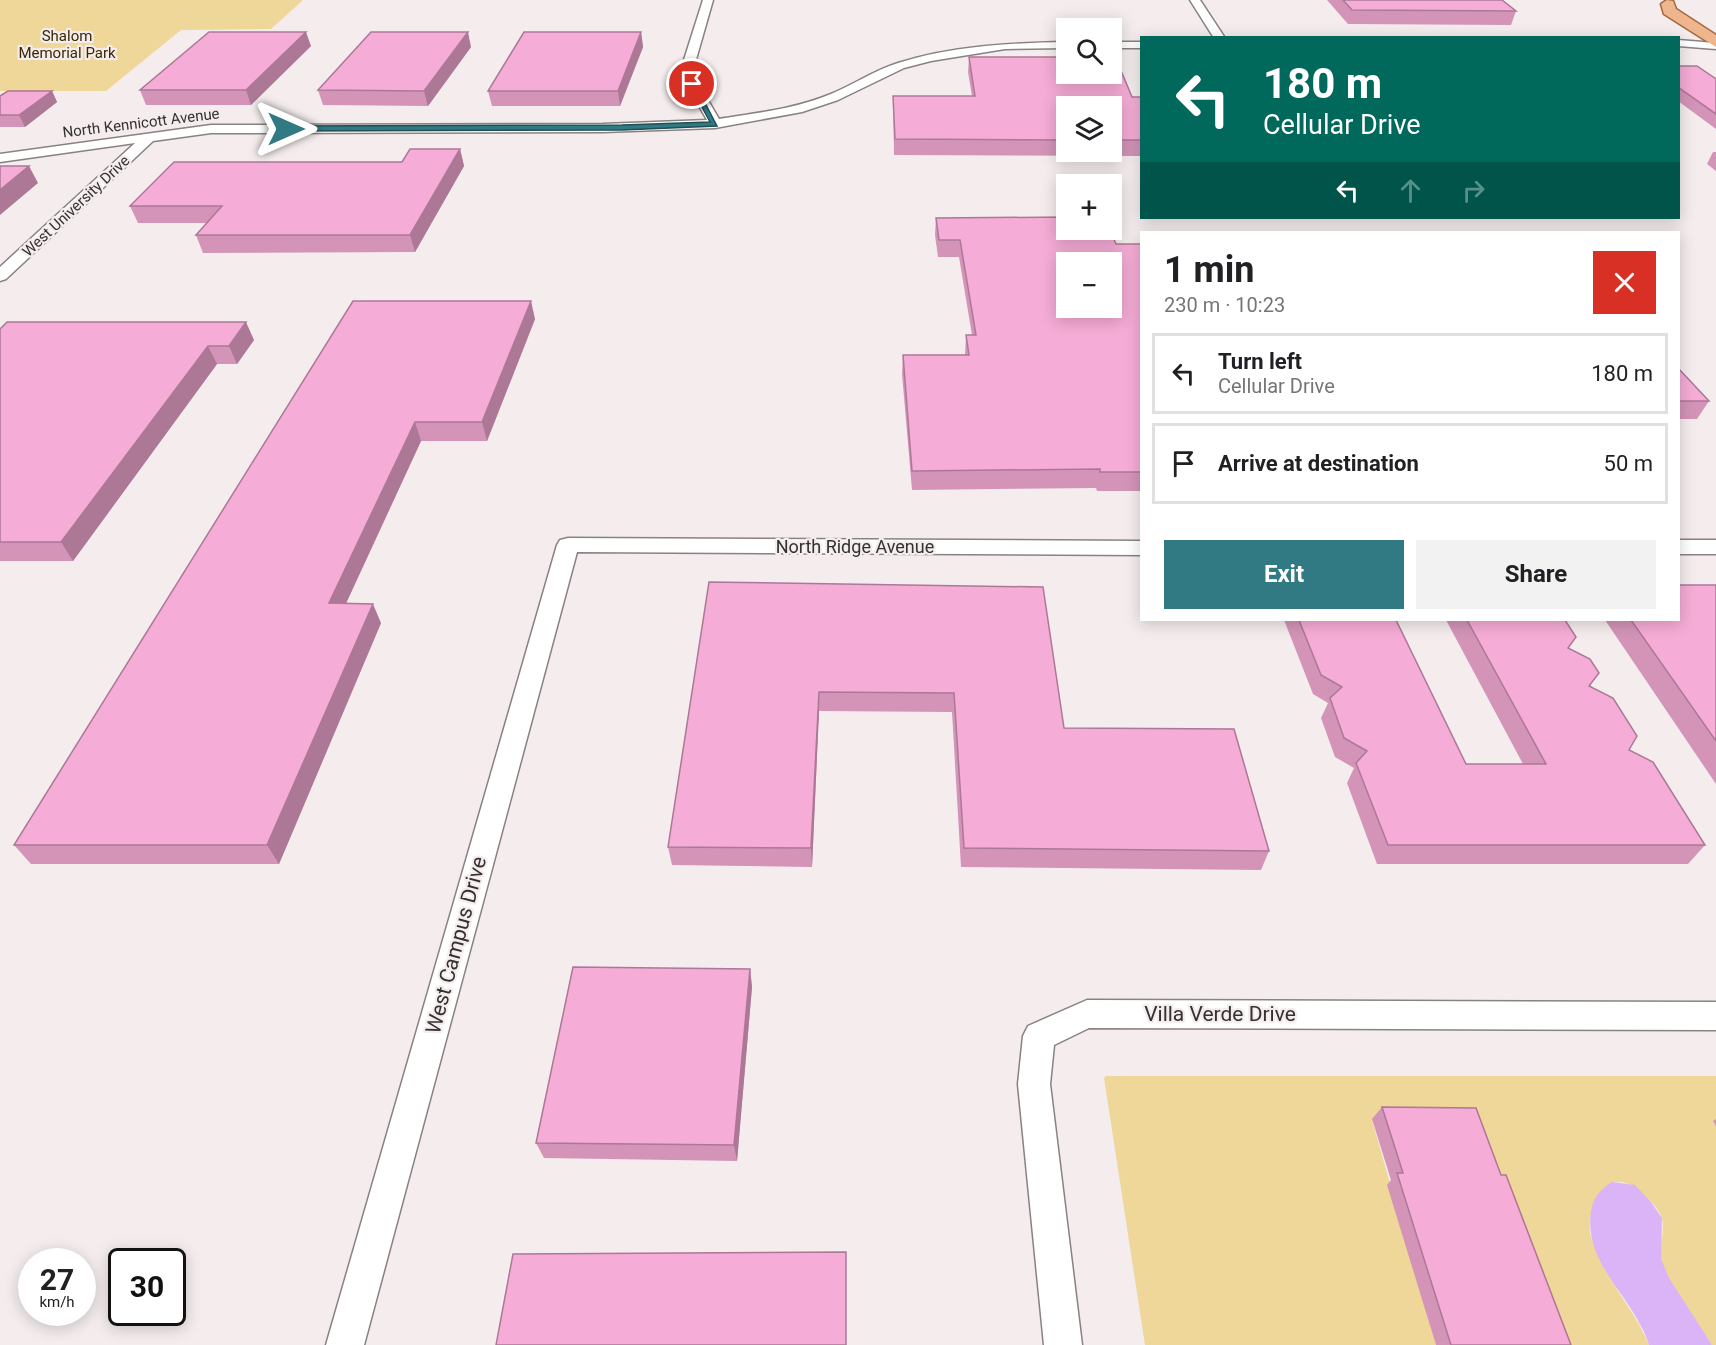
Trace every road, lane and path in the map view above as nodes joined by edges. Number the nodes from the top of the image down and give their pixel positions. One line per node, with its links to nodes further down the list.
1 (708, 0): 12 (street)
2 (1195, 0): 5 (street)
3 (1664, 2): 4 (main road); 10 (main road)
4 (1716, 28)
5 (1219, 36)
6 (1680, 43): 10 (street)
7 (1056, 45): 12 (street, North Kennicott Avenue)
8 (1122, 45): 9 (street)
9 (1140, 45)
10 (1716, 46): 11 (street)
11 (1680, 51)
12 (715, 124): 13 (street, North Kennicott Avenue)
13 (151, 136): 14 (street, North Kennicott Avenue); 15 (street, West University Drive)
14 (0, 158)
15 (0, 276)
16 (568, 545): 18 (street, North Ridge Avenue); 21 (street, West Campus Drive)
17 (1716, 547): 19 (street)
18 (1140, 548)
19 (1680, 548)
20 (1716, 1016): 22 (street, Villa Verde Drive)
21 (345, 1345)
22 (1063, 1345)

